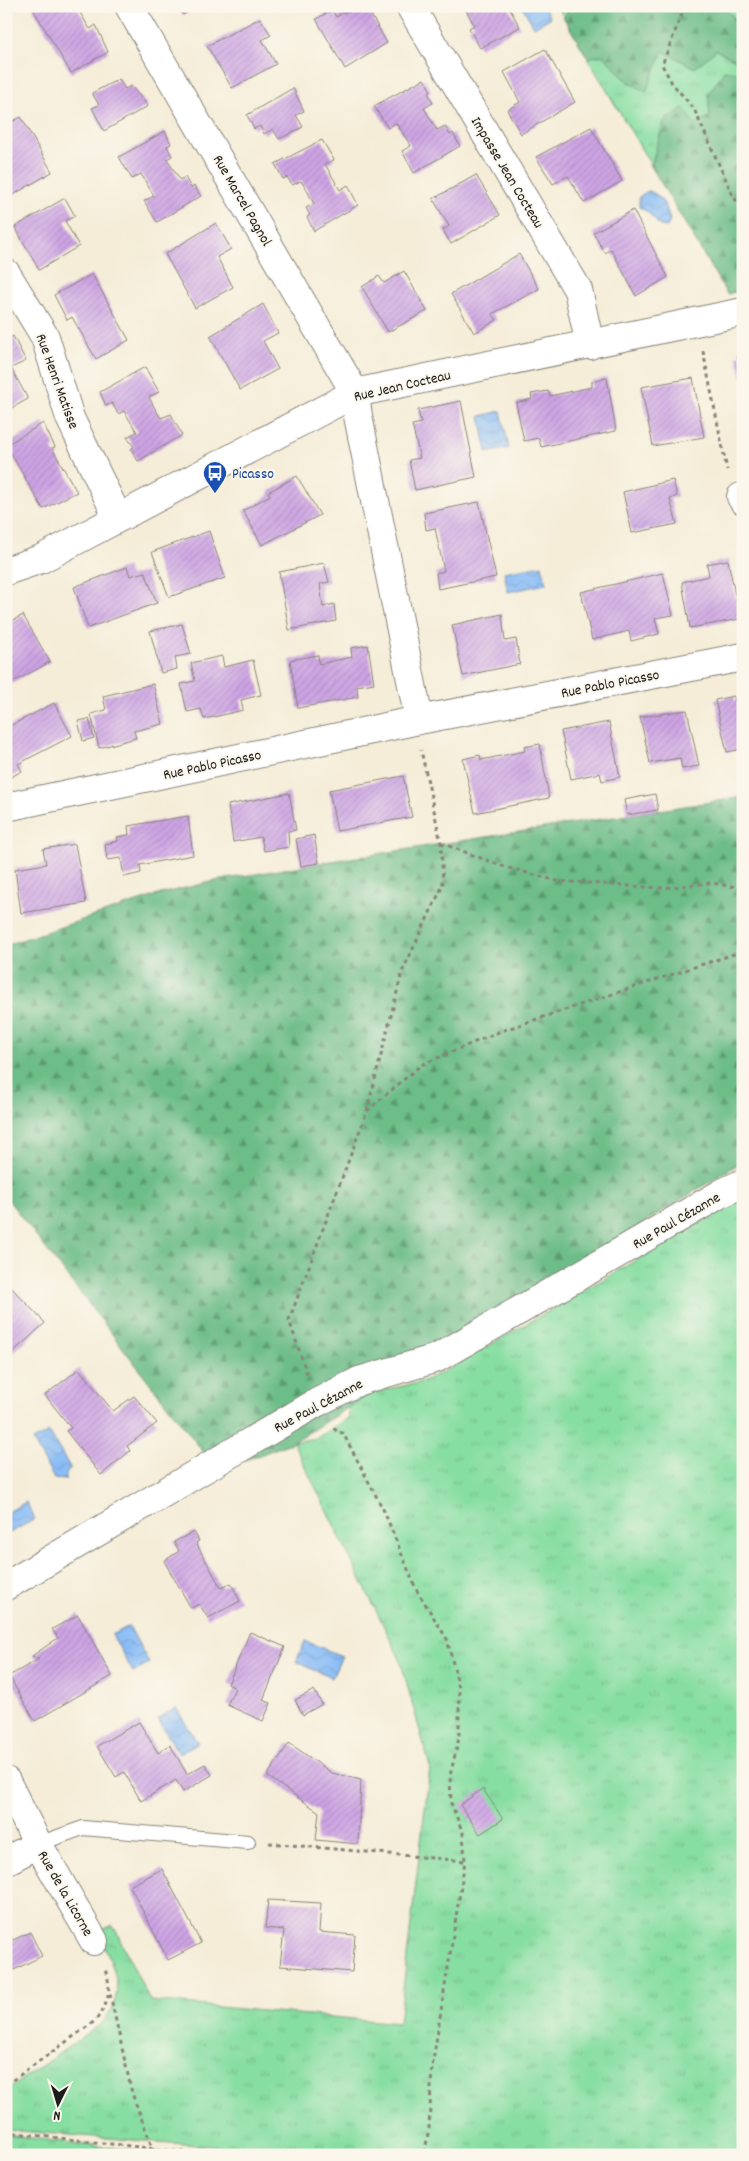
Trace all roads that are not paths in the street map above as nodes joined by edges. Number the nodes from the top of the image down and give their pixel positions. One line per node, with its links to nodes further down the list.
1 (129, 6): 6 (street, Rue Marcel Pagnol)
2 (410, 6): 5 (street, Impasse Jean Cocteau)
3 (6, 273): 7 (street, Rue Henri Matisse)
4 (743, 312): 5 (street, Rue Jean Cocteau)
5 (590, 345): 6 (street, Rue Jean Cocteau)
6 (356, 393): 7 (street, Rue Jean Cocteau); 10 (street)
7 (118, 518): 8 (street, Rue Jean Cocteau)
8 (6, 571)
9 (743, 657): 10 (street, Rue Pablo Picasso)
10 (418, 720): 11 (street, Rue Pablo Picasso)
11 (6, 807)
12 (743, 1183): 13 (street, Rue Paul Cézanne)
13 (6, 1586)
14 (6, 1781): 16 (street, Rue de la Licorne)
15 (248, 1842): 16 (lane)
16 (38, 1844): 17 (street, Rue de la Licorne); 18 (street, Rue de la Licorne)
17 (6, 1860)
18 (94, 1941)

